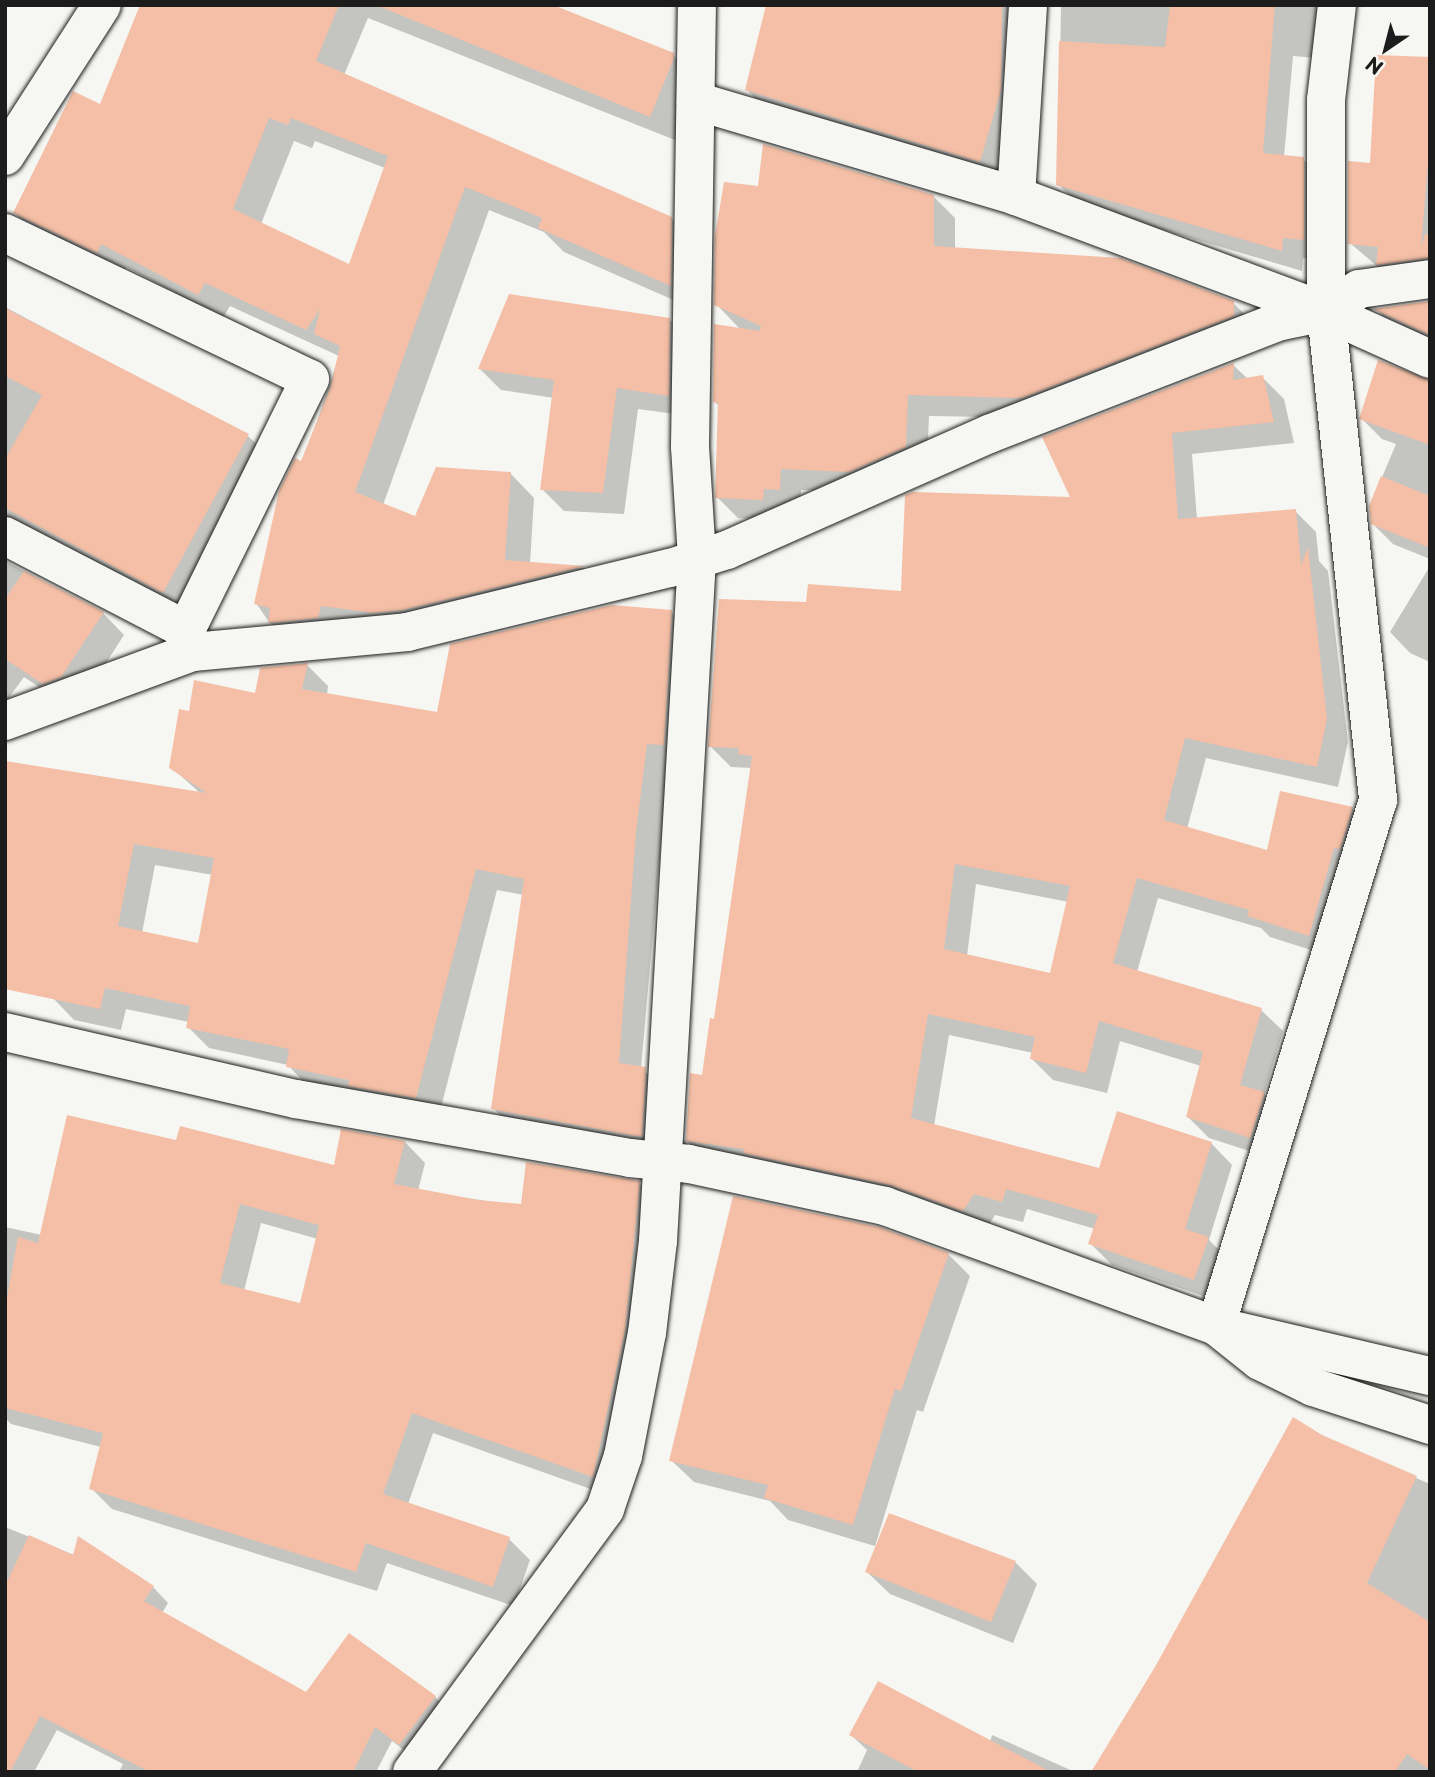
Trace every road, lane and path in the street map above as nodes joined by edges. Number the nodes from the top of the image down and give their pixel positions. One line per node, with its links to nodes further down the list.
1 (102, 5): 6 (street)
2 (697, 5): 5 (street)
3 (1028, 5): 7 (street)
4 (1337, 5): 10 (street)
5 (696, 101): 7 (street); 13 (street)
6 (5, 156)
7 (1016, 196): 10 (street)
8 (5, 233): 14 (street)
9 (1430, 279): 10 (street)
10 (1326, 312): 11 (street); 13 (street); 18 (street)
11 (1430, 359)
12 (5, 536): 14 (street)
13 (696, 558): 14 (street); 17 (street)
14 (190, 641): 15 (street)
15 (5, 721)
16 (5, 1032): 17 (street)
17 (663, 1162): 18 (street); 21 (street)
18 (1216, 1326): 19 (street); 20 (street)
19 (1430, 1376)
20 (1430, 1425)
21 (412, 1772)

